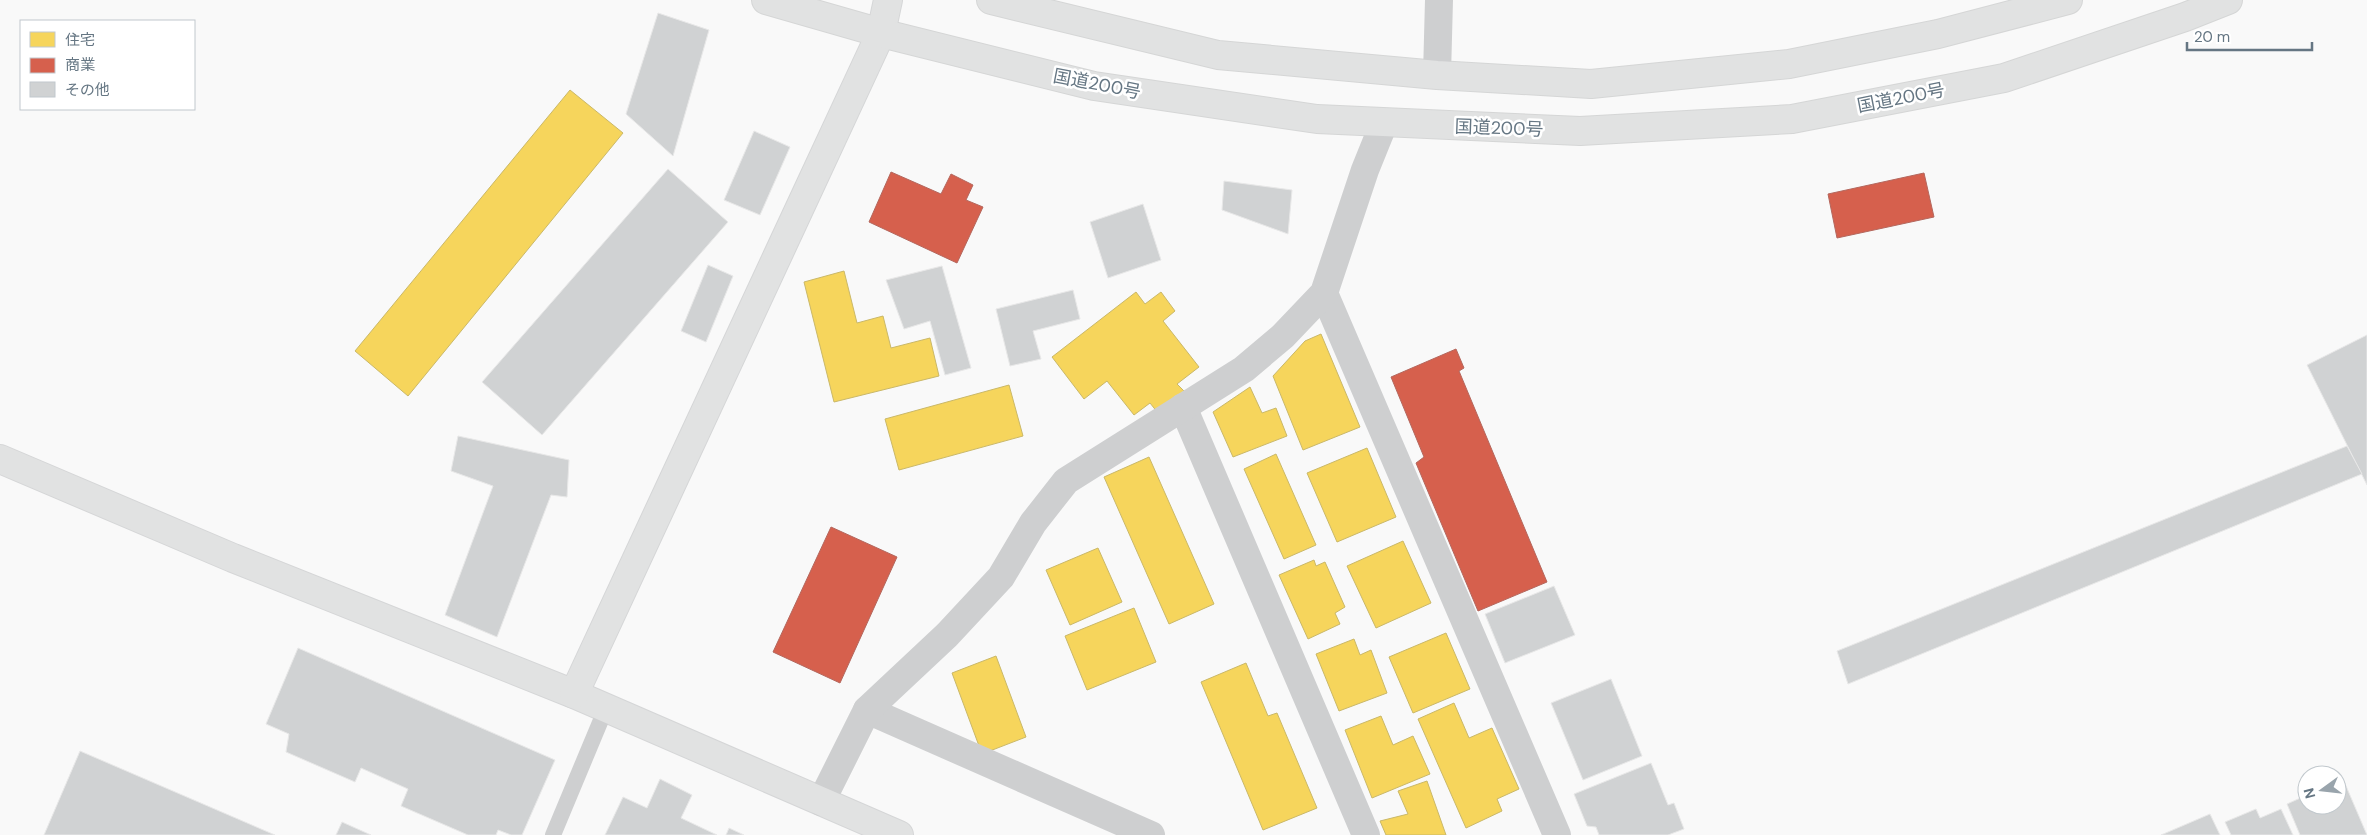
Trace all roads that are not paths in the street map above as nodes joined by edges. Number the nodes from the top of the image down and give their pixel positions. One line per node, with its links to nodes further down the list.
1 (766, 0): 7 (main road, 国道200号)
2 (888, 0): 7 (main road)
3 (991, 0): 8 (main road)
4 (1439, 0): 8 (street)
5 (2068, 0): 8 (main road)
6 (2228, 0): 9 (main road, 国道200号)
7 (881, 34): 9 (main road, 国道200号); 13 (main road)
8 (1438, 75)
9 (1384, 123): 10 (street)
10 (1324, 292): 11 (street); 21 (street)
11 (1183, 407): 15 (street); 20 (street)
12 (0, 459): 13 (main road)
13 (574, 694): 14 (main road)
14 (606, 708): 16 (main road); 17 (lane)
15 (867, 710): 16 (street); 19 (street)
16 (821, 802): 18 (main road)
17 (553, 835)
18 (899, 835)
19 (1152, 835)
20 (1366, 835)
21 (1557, 835)

